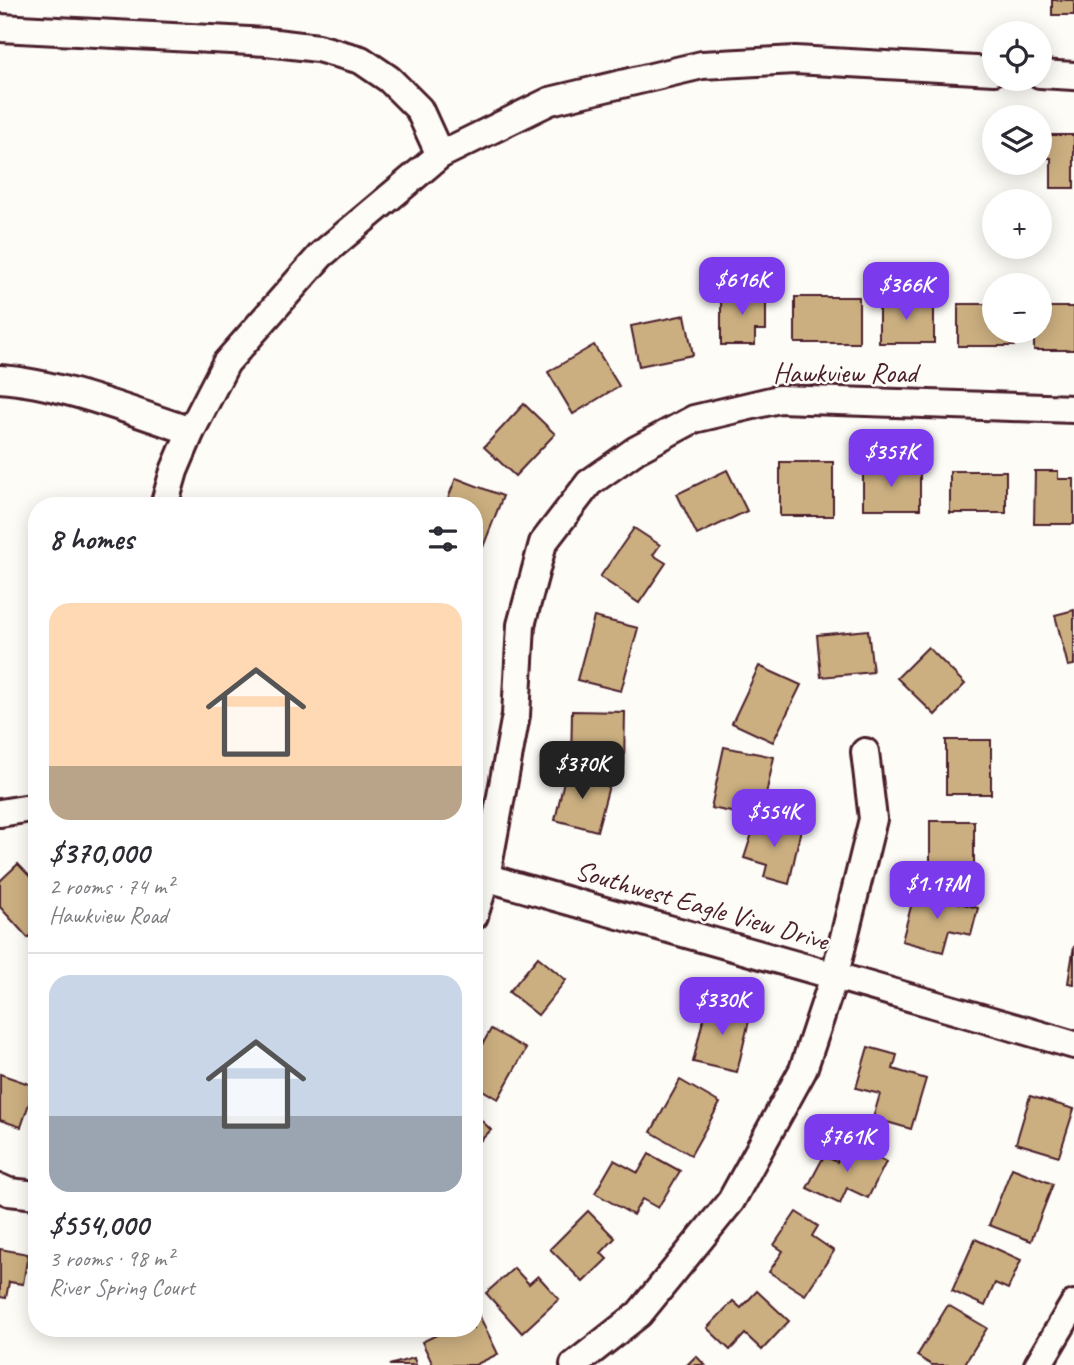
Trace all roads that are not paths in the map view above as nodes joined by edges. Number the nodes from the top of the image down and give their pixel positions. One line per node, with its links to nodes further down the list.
1 (0, 28): 5 (street)
2 (982, 70): 5 (street)
3 (1052, 75): 4 (street)
4 (1074, 76)
5 (440, 155): 8 (street)
6 (0, 379): 8 (street)
7 (1074, 409): 13 (street, Hawkview Road)
8 (191, 431): 9 (street)
9 (167, 497)
10 (865, 752): 15 (street)
11 (28, 808): 12 (street)
12 (0, 813)
13 (483, 862)
14 (483, 876): 15 (street, Southwest Eagle View Drive)
15 (835, 974): 16 (street, Southwest Eagle View Drive); 20 (street)
16 (1074, 1045)
17 (0, 1188): 18 (street)
18 (28, 1194)
19 (1074, 1304): 21 (street)
20 (574, 1365)
21 (1038, 1365)

